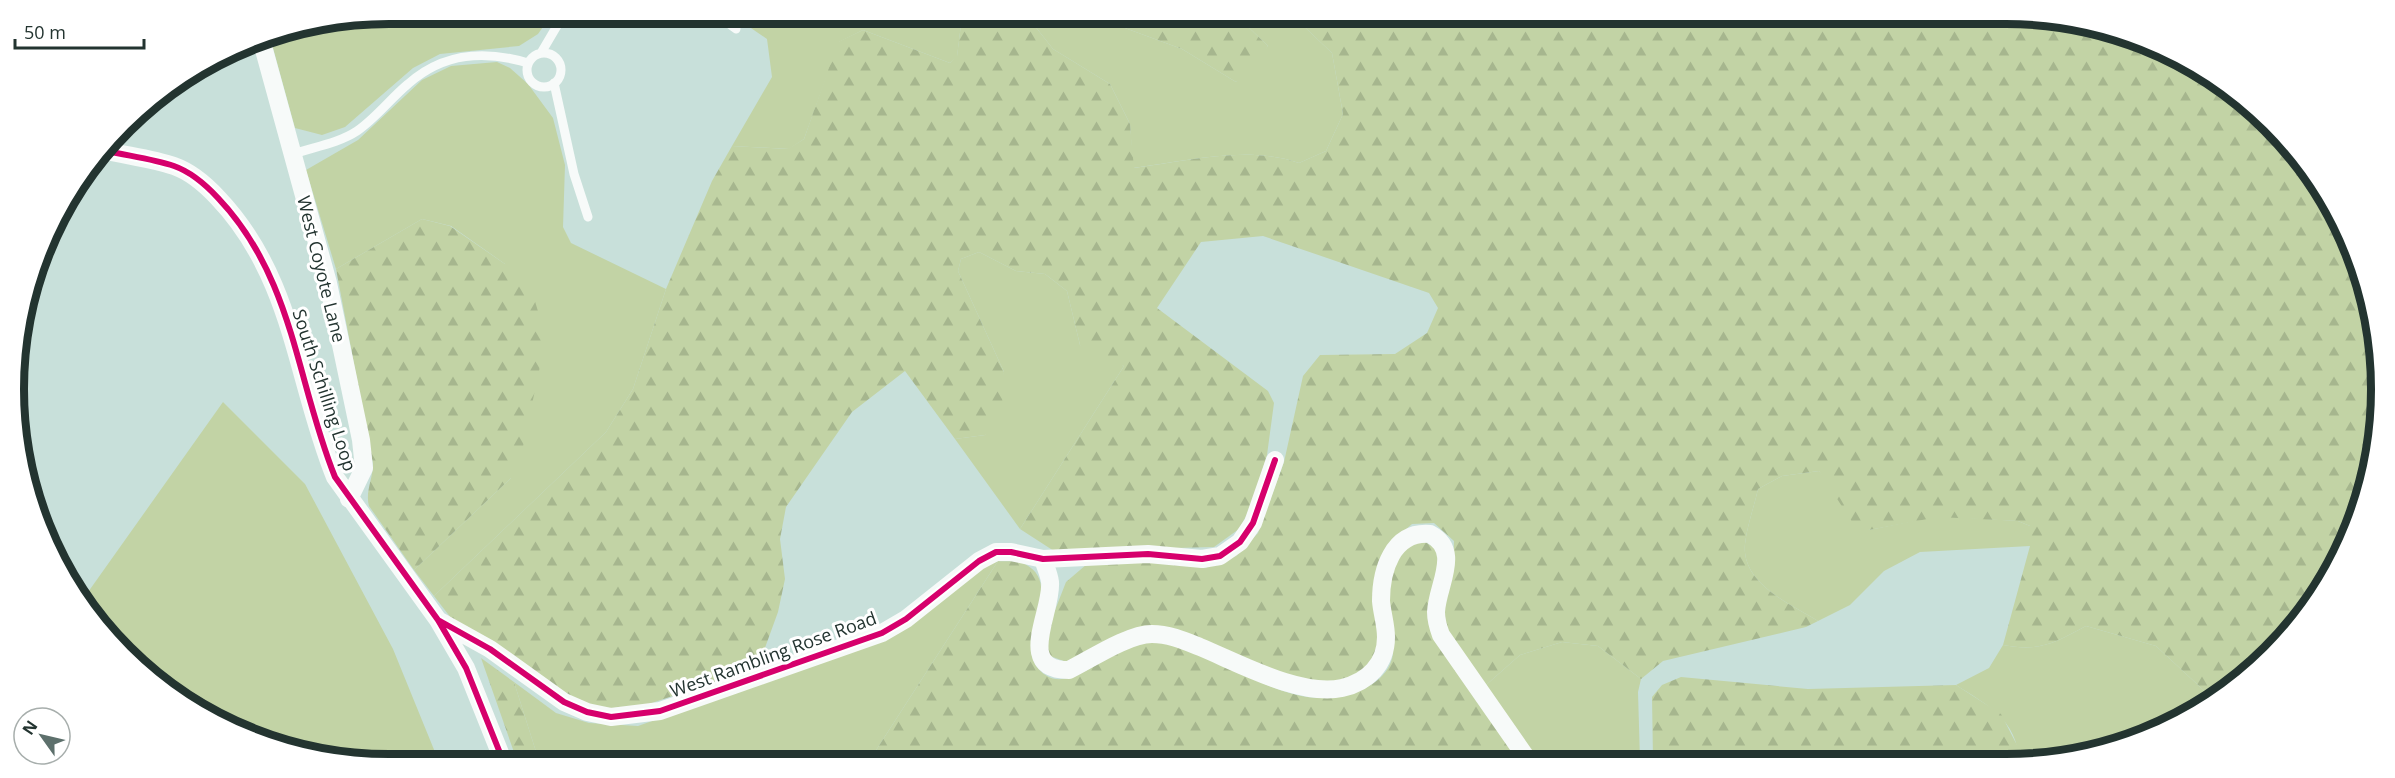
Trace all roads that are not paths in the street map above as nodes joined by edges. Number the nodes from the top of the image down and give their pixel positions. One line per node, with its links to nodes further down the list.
1 (558, 24): 5 (lane)
2 (729, 24): 3 (lane)
3 (736, 29)
4 (263, 46): 9 (street, West Coyote Lane)
5 (541, 53): 6 (lane); 7 (lane)
6 (528, 63): 7 (lane); 9 (lane)
7 (555, 83): 10 (lane)
8 (112, 152): 12 (street, South Schilling Loop)
9 (293, 154): 12 (street, West Coyote Lane)
10 (588, 217)
11 (1275, 460): 13 (street, West Rambling Rose Road)
12 (349, 499): 14 (street, South Schilling Loop)
13 (1043, 559): 14 (street, West Rambling Rose Road); 16 (street)
14 (438, 620): 15 (street, South Schilling Loop)
15 (500, 754)
16 (1524, 754)

